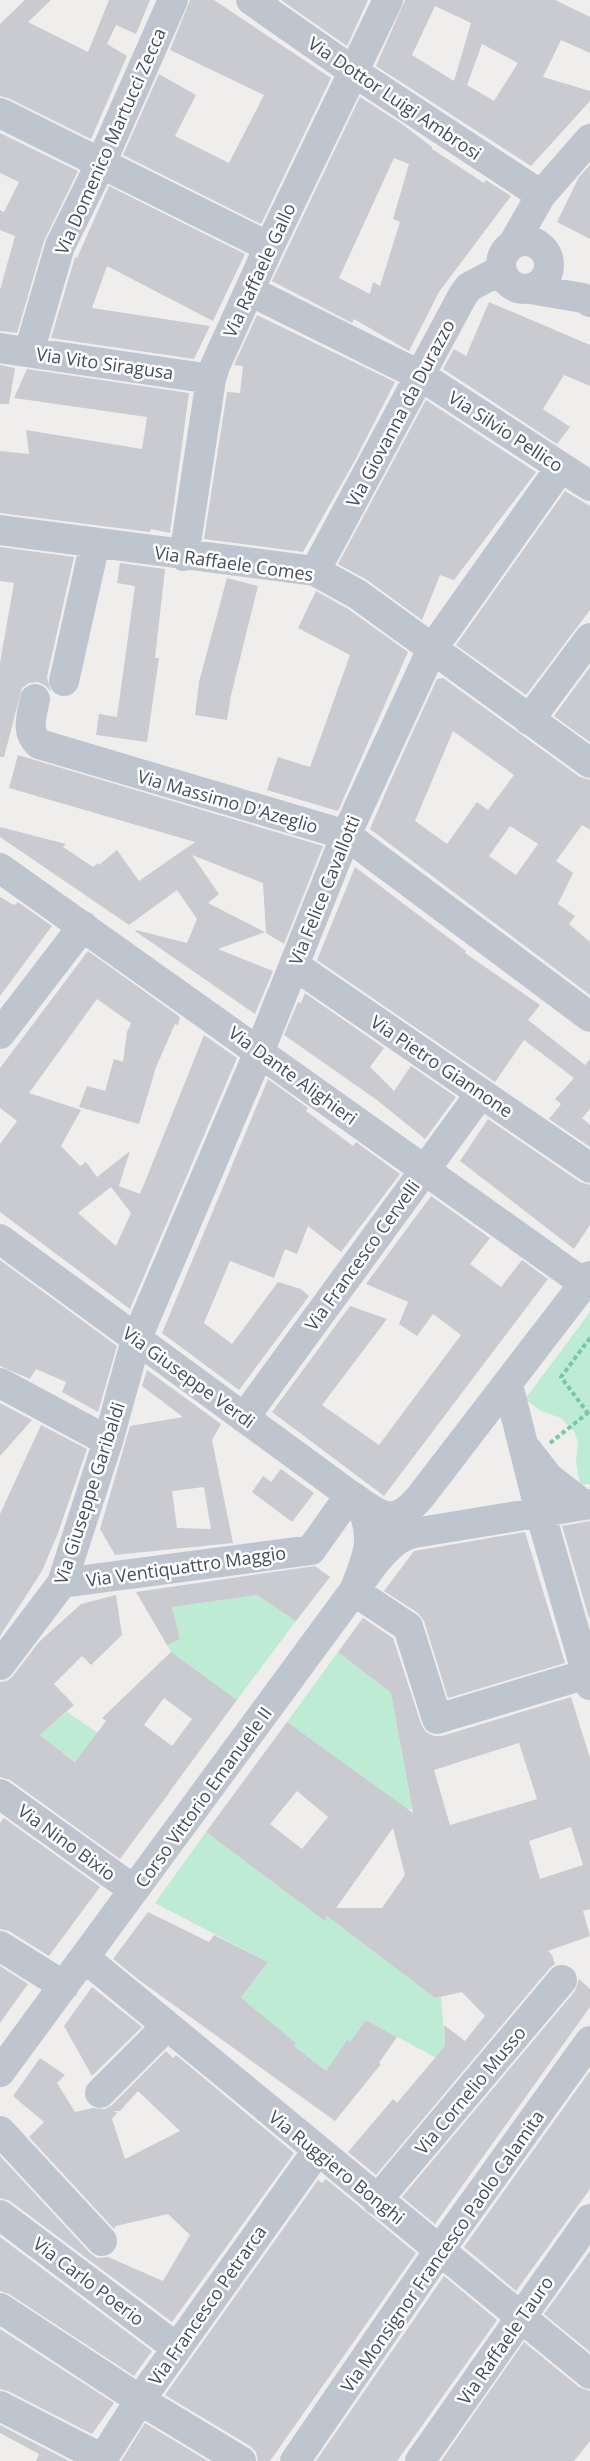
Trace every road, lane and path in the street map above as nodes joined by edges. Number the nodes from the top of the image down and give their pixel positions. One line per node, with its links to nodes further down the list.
1 (173, 0): 7 (street, Via Domenico Martucci Zecca)
2 (251, 0): 4 (street, Via Dottor Luigi Ambrosi)
3 (388, 0): 4 (street, Via Raffaele Gallo)
4 (354, 72): 8 (street, Via Dottor Luigi Ambrosi); 9 (street, Via Raffaele Gallo)
5 (0, 113): 7 (street)
6 (590, 139): 8 (street)
7 (101, 163): 9 (street); 16 (street, Via Domenico Martucci Zecca)
8 (541, 195): 10 (street); 11 (street)
9 (268, 247): 13 (street, Via Raffaele Gallo)
10 (548, 256): 11 (street); 12 (street); 14 (street)
11 (507, 257): 12 (street); 17 (street, Via Giovanna da Durazzo)
12 (530, 289): 14 (street)
13 (250, 291): 17 (street, Via Silvio Pellico); 18 (street, Via Raffaele Gallo)
14 (586, 300)
15 (0, 348): 16 (street, Via Vito Siragusa)
16 (29, 352): 18 (street, Via Vito Siragusa)
17 (421, 376): 19 (street, Via Silvio Pellico); 24 (street, Via Giovanna da Durazzo)
18 (211, 379): 23 (street, Via Raffaele Gallo)
19 (561, 467): 20 (street, Via Silvio Pellico); 26 (street, Via Felice Cavallotti)
20 (590, 486)
21 (0, 530): 22 (street, Via Raffaele Comes)
22 (95, 543): 23 (street, Via Raffaele Comes); 27 (street)
23 (184, 556): 24 (street, Via Raffaele Comes)
24 (315, 572): 26 (street, Via Raffaele Comes)
25 (590, 638): 29 (street)
26 (432, 649): 29 (street, Via Raffaele Comes); 31 (street, Via Felice Cavallotti)
27 (64, 681)
28 (35, 699): 31 (street, Via Massimo D'Azeglio)
29 (529, 720): 30 (street, Via Raffaele Comes)
30 (590, 763)
31 (346, 835): 34 (street, Via Felice Cavallotti); 35 (street, Via Massimo D'Azeglio)
32 (0, 867): 33 (street, Via Dante Alighieri)
33 (83, 926): 36 (street); 37 (street, Via Dante Alighieri)
34 (294, 965): 37 (street, Via Felice Cavallotti); 38 (street, Via Pietro Giannone)
35 (590, 1017)
36 (0, 1034)
37 (260, 1050): 40 (street, Via Dante Alighieri); 44 (street, Via Felice Cavallotti)
38 (481, 1093): 39 (street, Via Pietro Giannone); 40 (street, Via Francesco Cervelli)
39 (590, 1168)
40 (425, 1169): 42 (street, Via Dante Alighieri); 48 (street, Via Francesco Cervelli)
41 (0, 1239): 44 (street, Via Giuseppe Verdi)
42 (587, 1280): 46 (street)
43 (590, 1338): 47 (path)
44 (136, 1340): 48 (street, Via Giuseppe Verdi); 49 (street, Via Giuseppe Garibaldi)
45 (0, 1383): 49 (street)
46 (508, 1385): 50 (street); 51 (street)
47 (589, 1414): 50 (path)
48 (244, 1418): 51 (street, Via Giuseppe Verdi)
49 (108, 1441): 54 (street, Via Giuseppe Garibaldi)
50 (528, 1452): 52 (street); 53 (street)
51 (362, 1503): 54 (street, Via Ventiquattro Maggio); 55 (street)
52 (587, 1505): 53 (street)
53 (540, 1512): 55 (street, Corso Vittorio Emanuele II); 57 (street)
54 (62, 1583): 56 (street, Via Giuseppe Garibaldi)
55 (354, 1591): 57 (street); 59 (street, Corso Vittorio Emanuele II)
56 (2, 1658)
57 (589, 1677)
58 (2, 1799): 59 (street, Via Nino Bixio)
59 (134, 1890): 61 (street, Corso Vittorio Emanuele II)
60 (0, 1946): 63 (street)
61 (85, 1958): 63 (street, Corso Vittorio Emanuele II); 64 (street, Via Ruggiero Bonghi)
62 (562, 1980): 71 (street, Via Cornelio Musso)
63 (64, 1986): 65 (street, Corso Vittorio Emanuele II)
64 (167, 2026): 68 (street); 70 (street, Via Ruggiero Bonghi)
65 (9, 2039): 67 (street, Corso Vittorio Emanuele II)
66 (590, 2041): 75 (street, Via Monsignor Francesco Paolo Calamita)
67 (0, 2072)
68 (100, 2093)
69 (0, 2131): 74 (street)
70 (317, 2151): 71 (street, Via Ruggiero Bonghi); 78 (street, Via Francesco Petrarca)
71 (377, 2200): 75 (street, Via Ruggiero Bonghi)
72 (0, 2215): 78 (street, Via Carlo Poerio)
73 (590, 2219): 77 (street, Via Raffaele Tauro)
74 (102, 2241)
75 (439, 2251): 77 (street, Via Ruggiero Bonghi); 84 (street, Via Monsignor Francesco Paolo Calamita)
76 (0, 2308): 80 (street)
77 (521, 2318): 79 (street, Via Ruggiero Bonghi); 85 (street, Via Raffaele Tauro)
78 (177, 2348): 80 (street, Via Francesco Petrarca)
79 (590, 2374)
80 (140, 2400): 82 (street, Via Francesco Petrarca); 83 (street)
81 (0, 2406): 82 (street)
82 (101, 2459)
83 (241, 2461)
84 (295, 2461)
85 (420, 2461)

